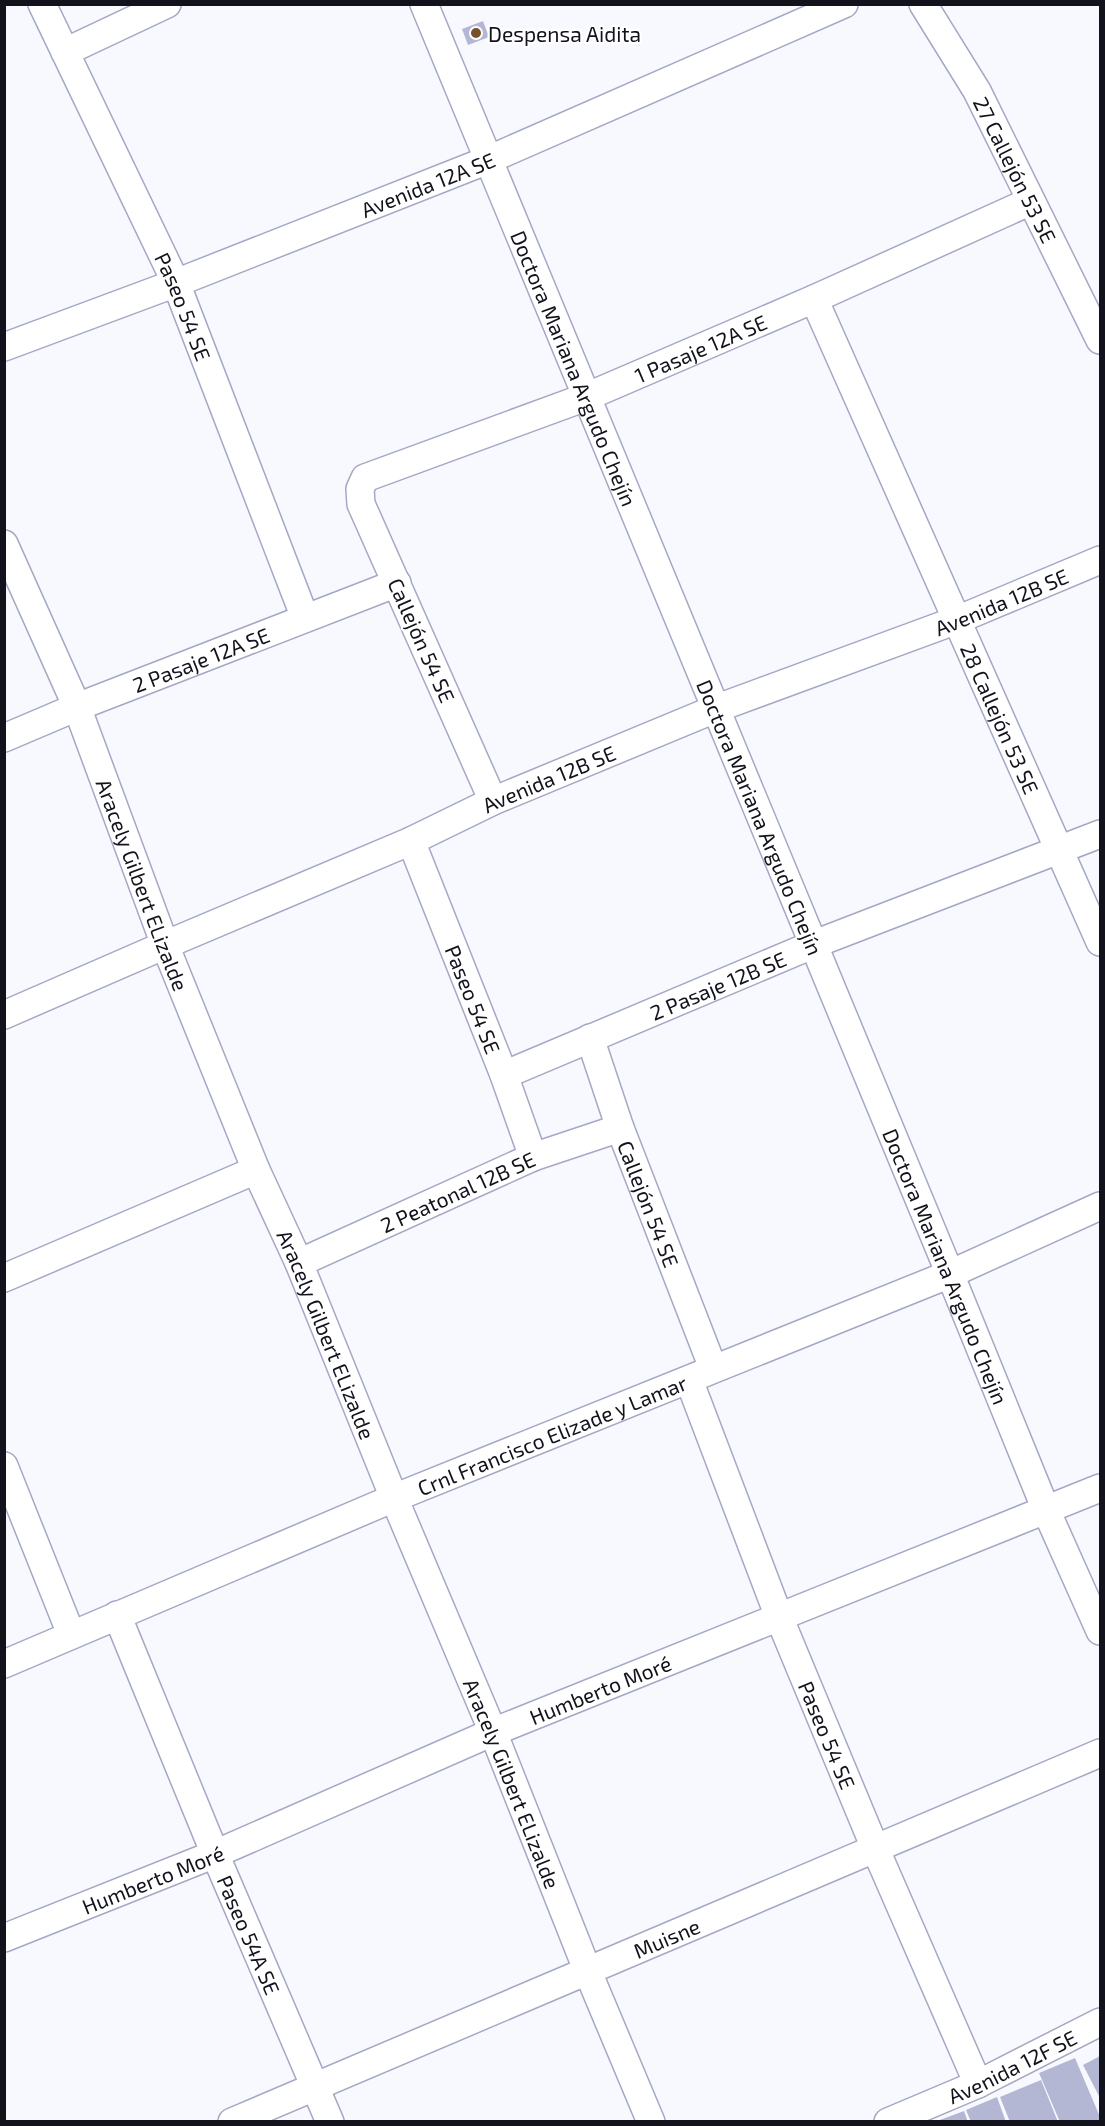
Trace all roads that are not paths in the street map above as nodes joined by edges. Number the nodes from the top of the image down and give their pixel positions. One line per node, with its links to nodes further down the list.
1 (42, 4): 6 (street, Paseo 54 SE)
2 (424, 4): 7 (street, Doctora Mariana Argudo Chejín)
3 (844, 4): 7 (street, Avenida 12A SE)
4 (923, 4): 8 (street, 27 Callejón 53 SE)
5 (162, 5): 6 (street)
6 (65, 52): 9 (street, Paseo 54 SE)
7 (488, 160): 9 (street, Avenida 12A SE); 13 (street, Doctora Mariana Argudo Chejín)
8 (1031, 201): 10 (street, 1 Pasaje 12A SE); 11 (street, 27 Callejón 53 SE)
9 (176, 282): 12 (street, Avenida 12A SE); 18 (street, Paseo 54 SE)
10 (814, 299): 13 (street, 1 Pasaje 12A SE); 19 (street, 28 Callejón 53 SE)
11 (1101, 340)
12 (4, 347)
13 (586, 397): 14 (street, 1 Pasaje 12A SE); 21 (street, Doctora Mariana Argudo Chejín)
14 (365, 478): 17 (street, Callejón 54 SE)
15 (4, 544): 20 (street, Aracely Gilbert ELizalde)
16 (1101, 560): 19 (street, Avenida 12B SE)
17 (396, 583): 18 (street, 2 Pasaje 12A SE); 23 (street, Callejón 54 SE)
18 (305, 618): 20 (street, 2 Pasaje 12A SE)
19 (957, 620): 21 (street, Avenida 12B SE); 26 (street, 28 Callejón 53 SE)
20 (76, 707): 22 (street, 2 Pasaje 12A SE); 28 (street, Aracely Gilbert ELizalde)
21 (715, 709): 23 (street, Avenida 12B SE); 29 (street, Doctora Mariana Argudo Chejín)
22 (4, 738)
23 (493, 801): 25 (street, Avenida 12B SE)
24 (1101, 834): 26 (street, 2 Pasaje 12B SE)
25 (411, 841): 28 (street, Avenida 12B SE); 32 (street, Paseo 54 SE)
26 (1061, 850): 27 (street, 28 Callejón 53 SE); 29 (street, 2 Pasaje 12B SE)
27 (1101, 942)
28 (165, 945): 30 (street, Avenida 12B SE); 35 (street, Aracely Gilbert ELizalde)
29 (812, 945): 31 (street, 2 Pasaje 12B SE); 38 (street, Doctora Mariana Argudo Chejín)
30 (4, 1015)
31 (590, 1038): 32 (street, 2 Pasaje 12B SE); 33 (street, Callejón 54 SE)
32 (504, 1075): 34 (street, Paseo 54 SE)
33 (620, 1128): 34 (street, 2 Peatonal 12B SE); 40 (street, Callejón 54 SE)
34 (533, 1157): 37 (street, 2 Peatonal 12B SE)
35 (256, 1170): 37 (street, Aracely Gilbert ELizalde); 39 (street)
36 (1101, 1206): 38 (street, Crnl Francisco Elizade y Lamar)
37 (299, 1263): 44 (street, Aracely Gilbert ELizalde)
38 (950, 1274): 40 (street, Crnl Francisco Elizade y Lamar); 45 (street, Doctora Mariana Argudo Chejín)
39 (4, 1278)
40 (713, 1368): 41 (street, Crnl Francisco Elizade y Lamar)
41 (688, 1380): 44 (street, Crnl Francisco Elizade y Lamar); 47 (street, Paseo 54 SE)
42 (4, 1466): 49 (street)
43 (1101, 1488): 45 (street, Humberto Moré)
44 (394, 1498): 46 (street, Crnl Francisco Elizade y Lamar); 51 (street, Aracely Gilbert ELizalde)
45 (1046, 1510): 47 (street, Humberto Moré); 48 (street, Doctora Mariana Argudo Chejín)
46 (117, 1615): 49 (street, Crnl Francisco Elizade y Lamar); 54 (street, Paseo 54A SE)
47 (779, 1617): 51 (street, Humberto Moré); 53 (street, Paseo 54 SE)
48 (1101, 1630)
49 (71, 1634): 50 (street, Crnl Francisco Elizade y Lamar)
50 (4, 1664)
51 (493, 1732): 54 (street, Humberto Moré); 56 (street, Aracely Gilbert ELizalde)
52 (1101, 1753): 53 (street, Muisne)
53 (875, 1848): 56 (street, Muisne); 58 (street, Paseo 54 SE)
54 (214, 1854): 55 (street, Humberto Moré); 59 (street, Paseo 54A SE)
55 (4, 1938)
56 (588, 1972): 59 (street, Muisne); 62 (street, Aracely Gilbert ELizalde)
57 (1101, 2022): 58 (street, Avenida 12F SE)
58 (978, 2084): 63 (street, Avenida 12F SE)
59 (316, 2087): 60 (street, Muisne); 61 (street, Paseo 54A SE)
60 (232, 2121)
61 (330, 2121)
62 (651, 2121)
63 (888, 2121)

